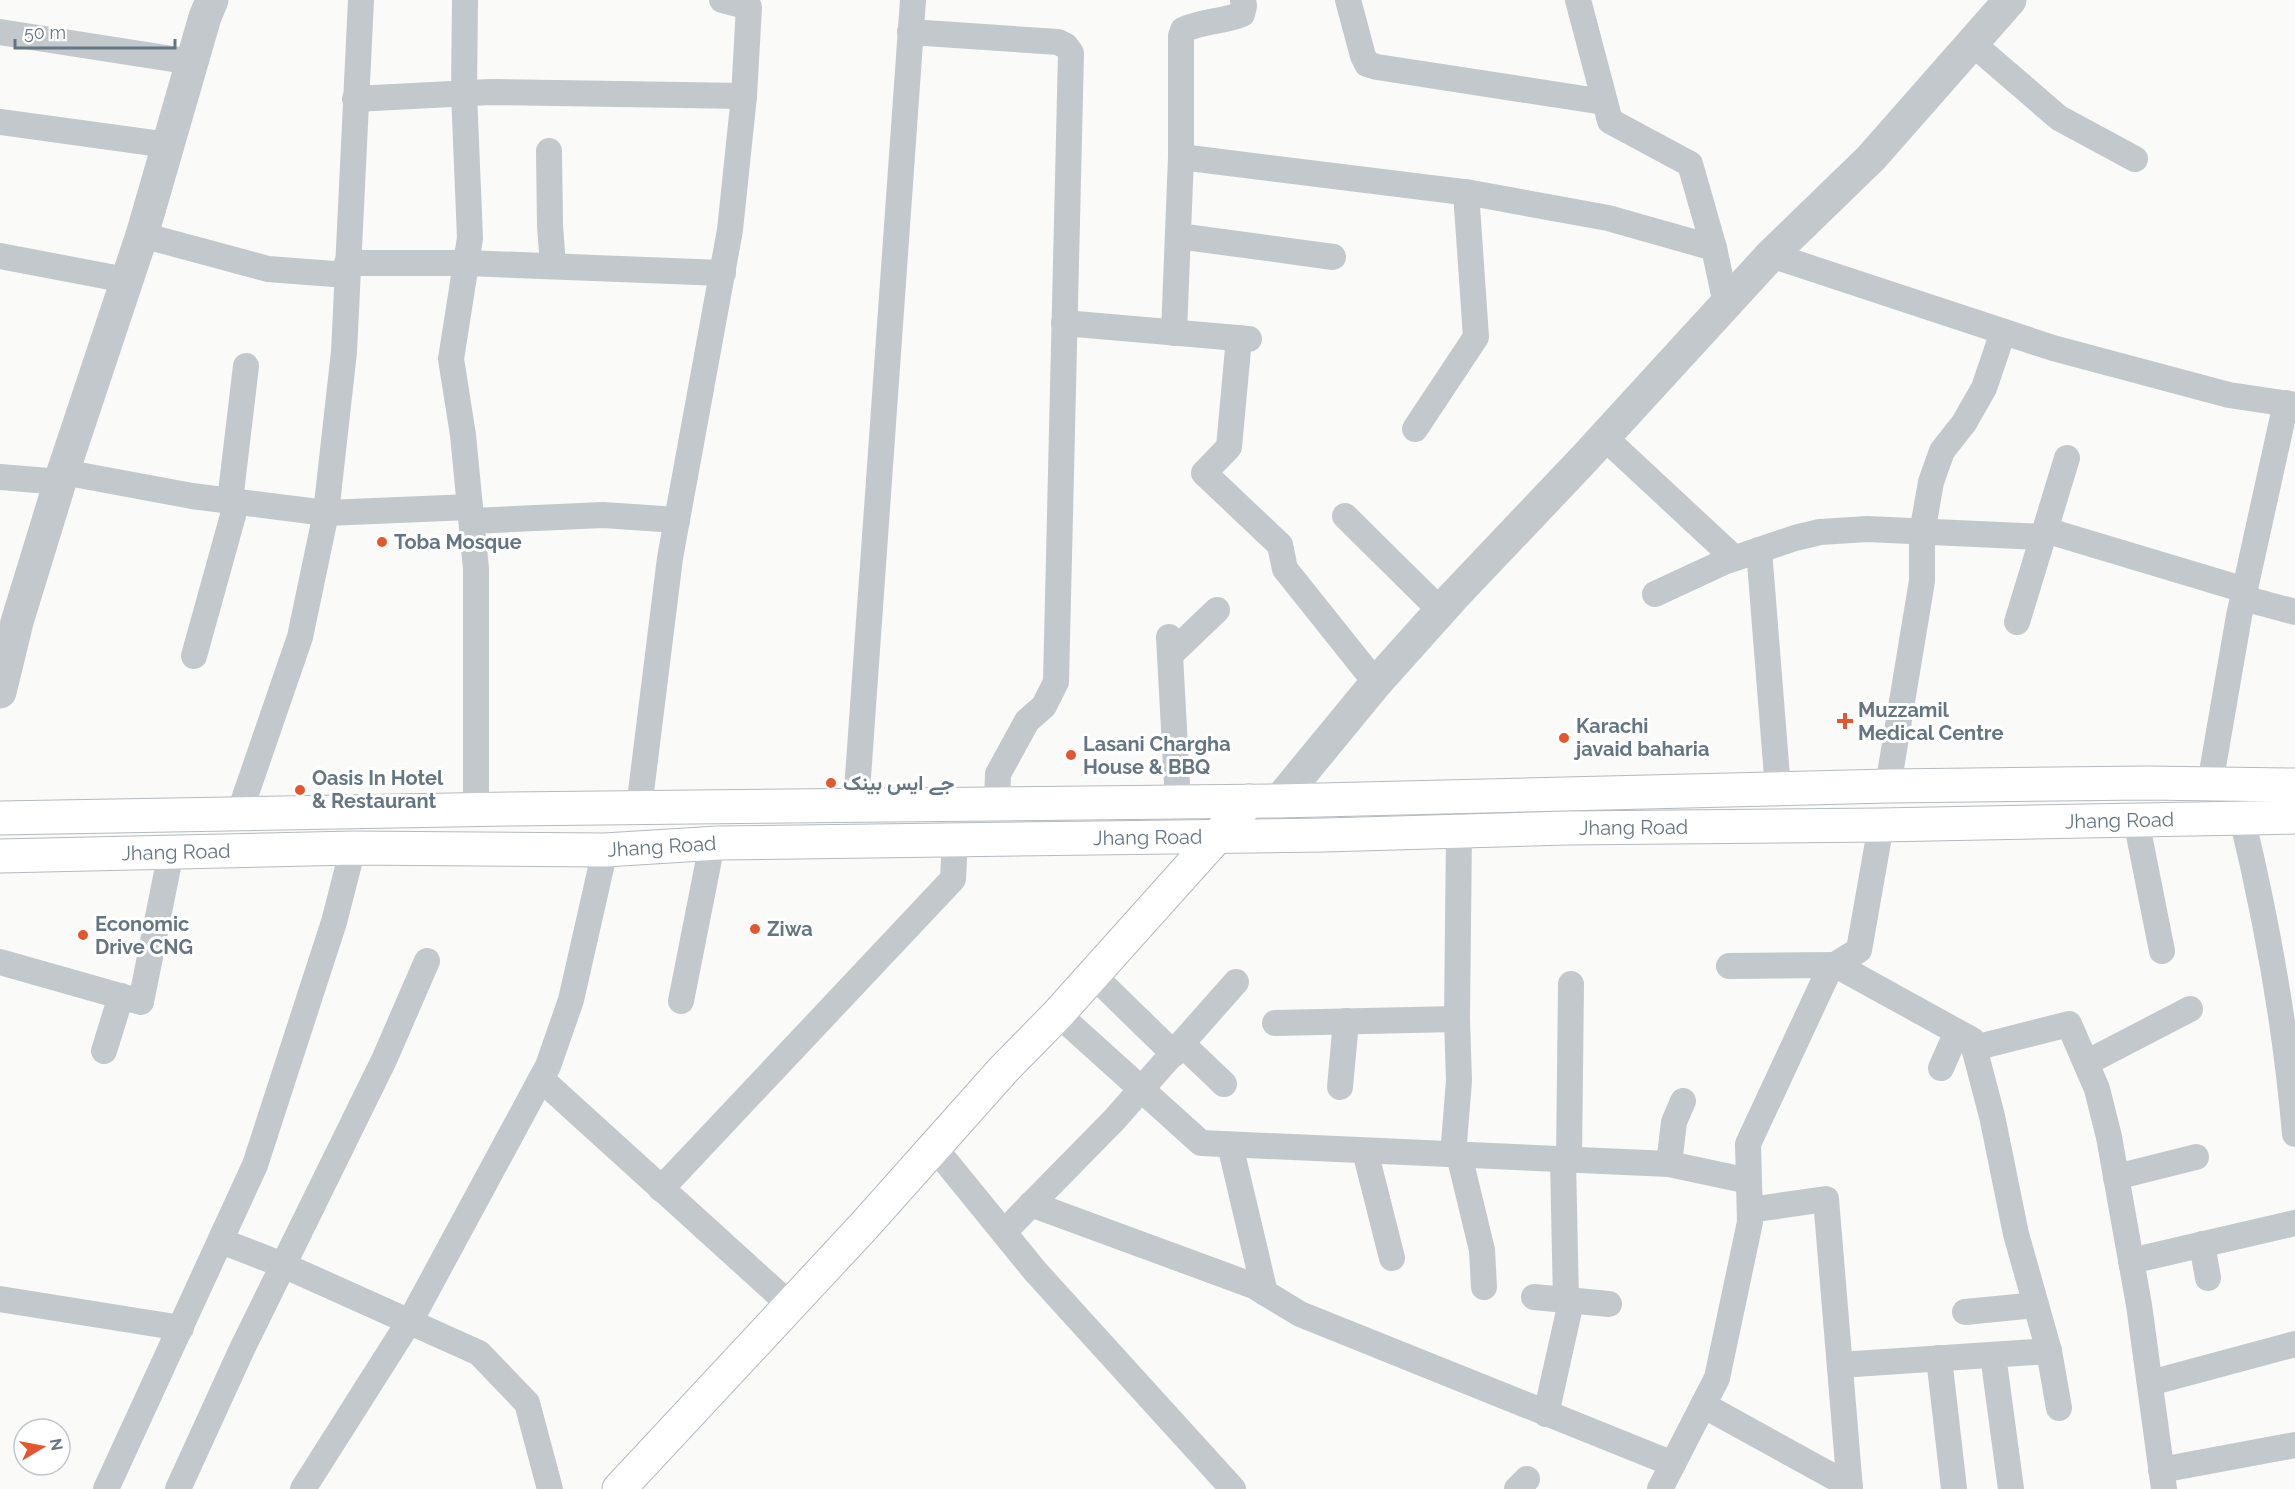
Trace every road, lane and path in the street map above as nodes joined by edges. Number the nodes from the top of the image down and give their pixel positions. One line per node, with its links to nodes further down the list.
1 (212, 0): 13 (street)
2 (361, 0): 16 (street)
3 (465, 0): 14 (street)
4 (722, 0): 15 (street)
5 (913, 0): 11 (street)
6 (1243, 0): 21 (street)
7 (1348, 0): 17 (street)
8 (1578, 0): 17 (street)
9 (2010, 0): 12 (street)
10 (0, 32): 13 (street)
11 (910, 32): 36 (street); 72 (street)
12 (1972, 43): 22 (street); 27 (street)
13 (192, 63): 19 (street)
14 (464, 93): 15 (street); 16 (street); 30 (street)
15 (744, 96): 33 (street)
16 (356, 99): 32 (street)
17 (1604, 102): 26 (street)
18 (0, 122): 19 (street)
19 (168, 145): 24 (street)
20 (549, 151): 31 (street)
21 (1181, 157): 23 (street); 25 (street)
22 (2135, 159)
23 (1466, 192): 26 (street); 41 (street)
24 (142, 235): 32 (street); 34 (street)
25 (1178, 236): 29 (street); 38 (street)
26 (1714, 248): 35 (street)
27 (1771, 255): 35 (street); 37 (street)
28 (0, 256): 34 (street)
29 (1333, 257)
30 (466, 263): 31 (street); 32 (street); 48 (street)
31 (553, 266): 33 (street)
32 (347, 269): 47 (street)
33 (723, 273): 50 (street)
34 (126, 280): 45 (street)
35 (1726, 304): 42 (street)
36 (1064, 323): 38 (street); 71 (street)
37 (2003, 332): 40 (street); 51 (street)
38 (1174, 333): 63 (street)
39 (246, 366): 46 (street)
40 (2290, 404): 56 (street)
41 (1415, 429)
42 (1604, 437): 54 (street); 58 (street)
43 (2067, 458): 52 (street)
44 (0, 477): 45 (street)
45 (62, 477): 46 (street); 60 (street)
46 (234, 501): 47 (street); 62 (street)
47 (326, 513): 48 (street); 75 (street)
48 (471, 514): 50 (street); 74 (street)
49 (1345, 516): 58 (street)
50 (677, 520): 73 (street)
51 (1922, 533): 52 (street); 53 (street); 67 (street)
52 (2044, 533): 56 (street); 61 (street)
53 (1760, 550): 54 (street); 68 (street)
54 (1734, 558): 55 (street)
55 (1655, 594)
56 (2244, 594): 59 (street); 65 (street)
57 (1217, 610): 70 (street)
58 (1441, 611): 63 (street)
59 (2295, 612)
60 (8, 621): 64 (street)
61 (2017, 622)
62 (194, 656)
63 (1376, 682): 69 (street)
64 (0, 692)
65 (2210, 784): 66 (main road, Jhang Road); 67 (main road, Jhang Road)
66 (2295, 785)
67 (1888, 786): 68 (main road, Jhang Road)
68 (1778, 789): 69 (main road, Jhang Road)
69 (1264, 801): 70 (main road, Jhang Road); 82 (main road)
70 (1178, 802): 71 (main road, Jhang Road)
71 (997, 804): 72 (main road, Jhang Road)
72 (856, 805): 73 (main road, Jhang Road)
73 (639, 808): 74 (main road, Jhang Road)
74 (476, 810): 75 (main road, Jhang Road)
75 (239, 814): 77 (main road, Jhang Road)
76 (2295, 817): 78 (main road, Jhang Road)
77 (0, 818)
78 (2242, 818): 79 (main road, Jhang Road); 114 (street)
79 (2136, 820): 80 (main road, Jhang Road); 89 (street)
80 (1881, 825): 81 (main road, Jhang Road); 92 (street)
81 (1459, 832): 82 (main road, Jhang Road); 101 (street)
82 (1219, 835): 83 (main road, Jhang Road); 94 (main road)
83 (955, 839): 84 (main road, Jhang Road); 124 (street)
84 (712, 843): 86 (main road, Jhang Road); 98 (street)
85 (353, 848): 86 (main road, Jhang Road); 87 (main road, Jhang Road); 129 (street)
86 (605, 850): 109 (street)
87 (171, 852): 88 (main road, Jhang Road); 97 (street)
88 (0, 856)
89 (2162, 951)
90 (427, 961): 133 (street)
91 (0, 963): 97 (street)
92 (1836, 965): 93 (street); 104 (street); 123 (street)
93 (1729, 966)
94 (1093, 975): 100 (main road); 105 (street)
95 (1236, 982): 105 (street)
96 (1571, 984): 120 (street)
97 (121, 996): 106 (street)
98 (681, 1001)
99 (2190, 1009): 107 (street)
100 (1058, 1014): 112 (street); 116 (main road)
101 (1457, 1019): 102 (street); 118 (street)
102 (1346, 1021): 103 (street); 111 (street)
103 (1275, 1023)
104 (1965, 1040): 107 (street); 108 (street); 142 (street)
105 (1178, 1049): 110 (street); 112 (street)
106 (104, 1051)
107 (2086, 1063): 122 (street)
108 (1941, 1068)
109 (541, 1079): 124 (street); 144 (street)
110 (1224, 1083)
111 (1340, 1087)
112 (1142, 1089): 115 (street); 125 (street)
113 (1683, 1101): 121 (street)
114 (2295, 1134)
115 (1230, 1145): 117 (street); 136 (street)
116 (934, 1147): 128 (street); 141 (main road)
117 (1365, 1151): 118 (street); 131 (street)
118 (1456, 1155): 120 (street); 135 (street)
119 (2196, 1157): 122 (street)
120 (1566, 1160): 121 (street); 139 (street)
121 (1670, 1164): 123 (street)
122 (2116, 1177): 132 (street)
123 (1749, 1181): 126 (street)
124 (662, 1189): 141 (street)
125 (1032, 1204): 128 (street); 136 (street)
126 (1750, 1210): 150 (street); 152 (street)
127 (2295, 1223): 130 (street)
128 (1004, 1232): 164 (street)
129 (221, 1241): 133 (street); 145 (street)
130 (2202, 1244): 132 (street); 134 (street)
131 (1392, 1258)
132 (2131, 1261): 151 (street)
133 (283, 1265): 144 (street); 160 (street)
134 (2208, 1278)
135 (1485, 1287)
136 (1265, 1293): 154 (street)
137 (1534, 1297): 139 (street)
138 (0, 1299): 145 (street)
139 (1568, 1302): 140 (street); 154 (street)
140 (1609, 1304)
141 (790, 1305): 163 (main road)
142 (2036, 1305): 143 (street); 147 (street)
143 (1965, 1312)
144 (409, 1322): 161 (street); 162 (street)
145 (181, 1328): 159 (street)
146 (2295, 1344): 151 (street)
147 (2049, 1351): 148 (street); 153 (street)
148 (1993, 1355): 149 (street); 167 (street)
149 (1939, 1358): 150 (street); 166 (street)
150 (1840, 1365): 158 (street)
151 (2150, 1383): 157 (street)
152 (1703, 1405): 156 (street); 158 (street)
153 (2059, 1408)
154 (1546, 1414): 156 (street)
155 (2295, 1445): 157 (street)
156 (1673, 1464): 165 (street)
157 (2162, 1479)
158 (1850, 1488)
159 (106, 1489)
160 (178, 1489)
161 (303, 1489)
162 (550, 1489)
163 (619, 1489)
164 (1233, 1489)
165 (1660, 1489)
166 (1954, 1489)
167 (2011, 1489)

